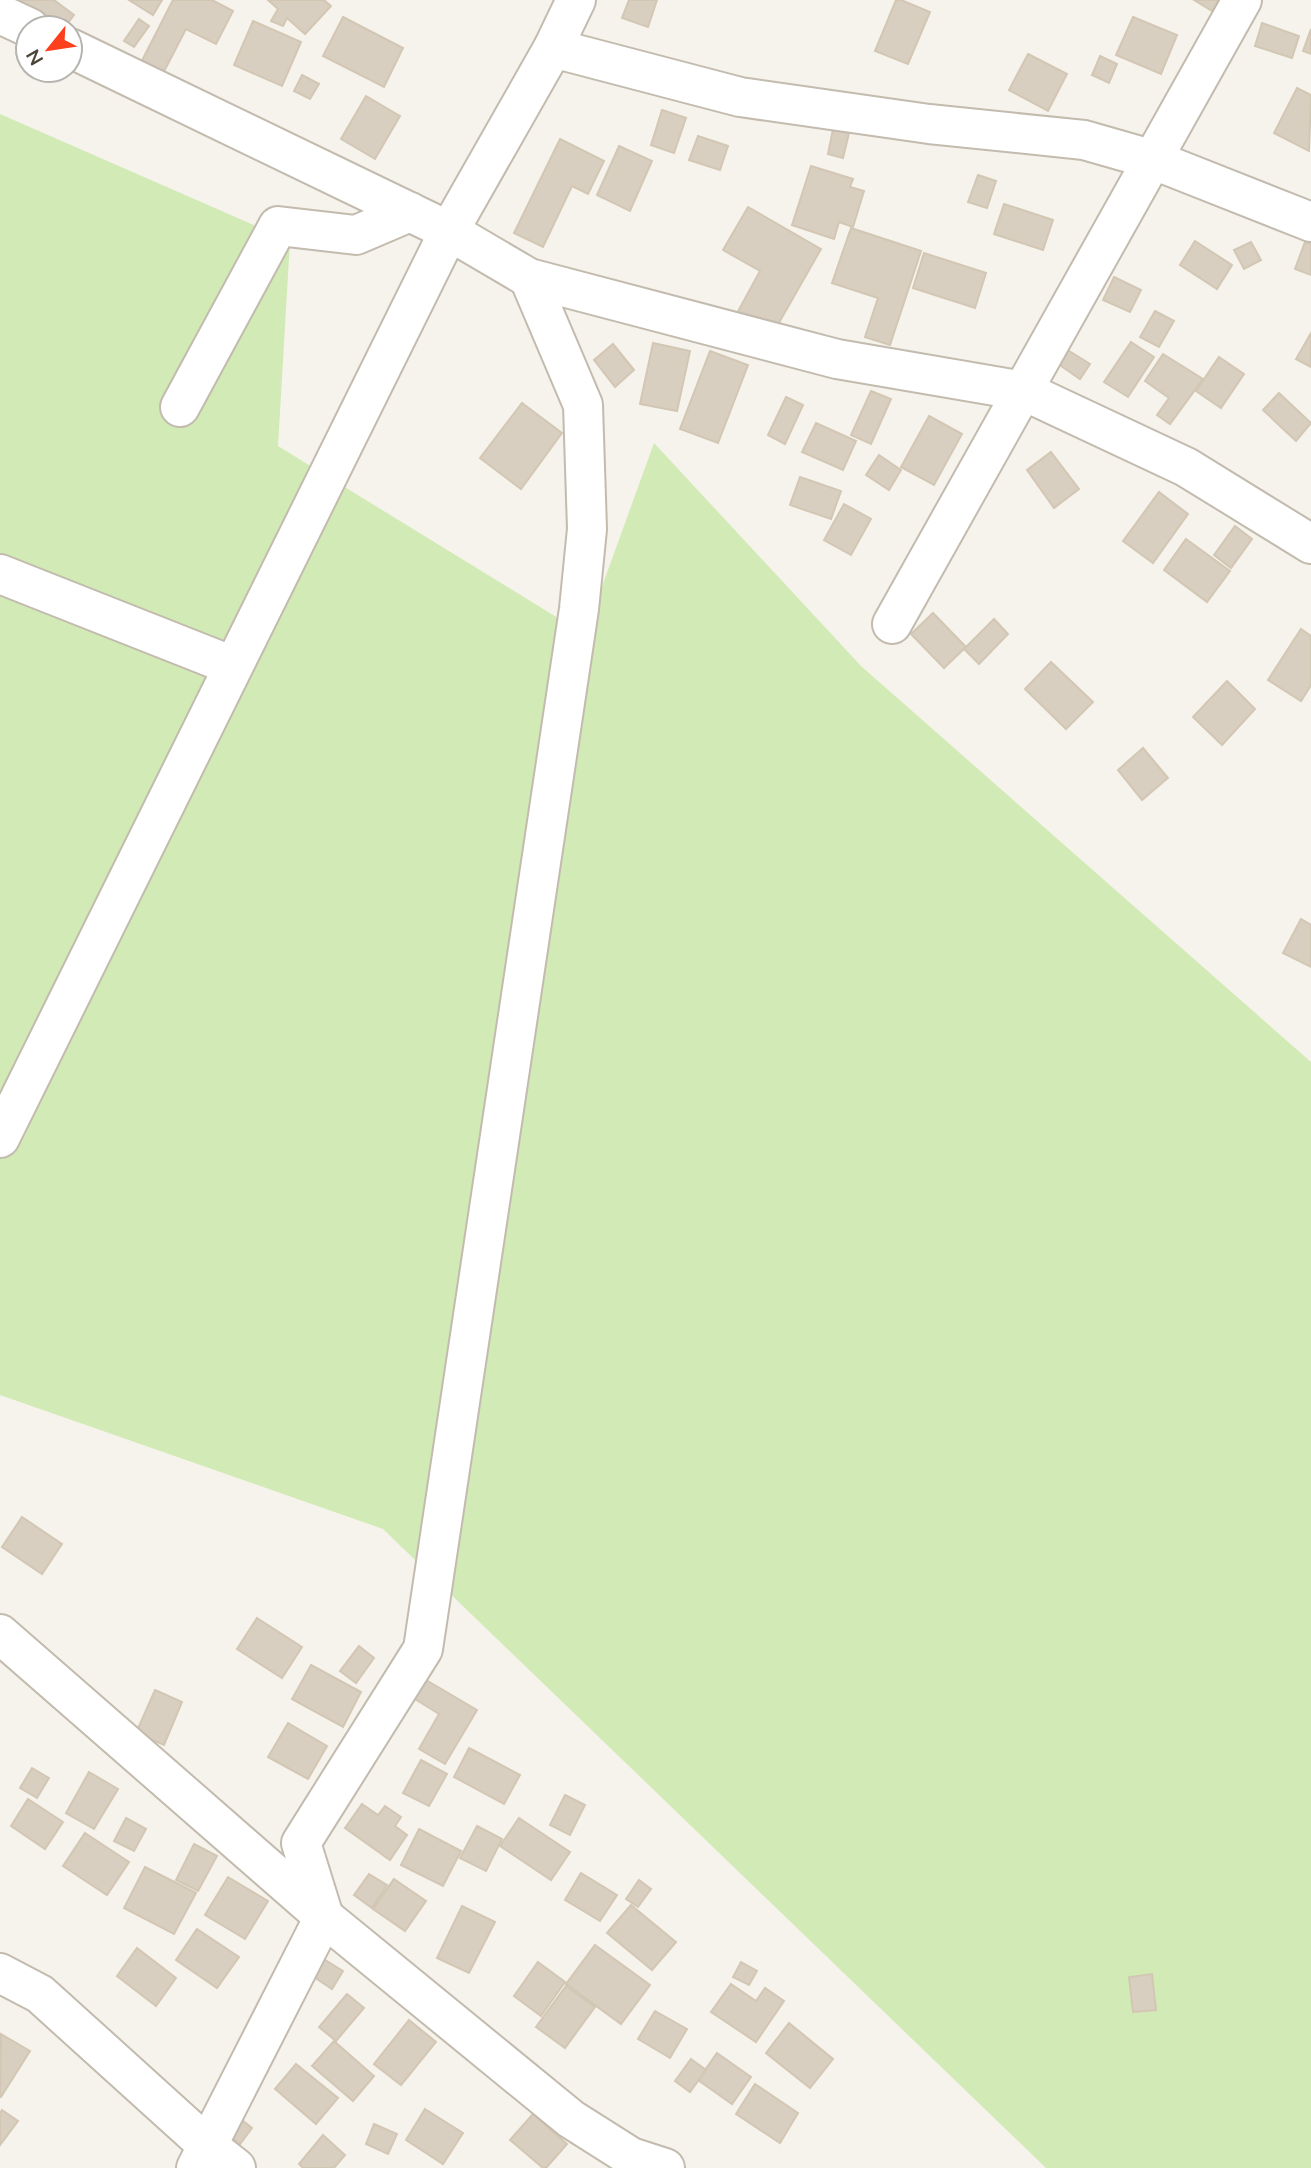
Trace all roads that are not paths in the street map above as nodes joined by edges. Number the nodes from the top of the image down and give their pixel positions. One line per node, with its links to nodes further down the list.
1 (1242, 0): 5 (street)
2 (566, 3): 3 (street)
3 (553, 48): 5 (street); 8 (street)
4 (84, 55): 6 (street)
5 (1154, 160): 7 (street); 10 (street)
6 (410, 212): 8 (street); 11 (street)
7 (1311, 222)
8 (449, 231): 9 (street); 15 (street)
9 (529, 278): 10 (street); 18 (street)
10 (1024, 391): 12 (street); 14 (street)
11 (180, 407)
12 (1311, 544)
13 (0, 575): 15 (street)
14 (892, 624)
15 (233, 666): 16 (street)
16 (0, 1138)
17 (0, 1634): 18 (street)
18 (324, 1917): 20 (street); 21 (street)
19 (0, 1973): 20 (street)
20 (214, 2161)
21 (665, 2168)

